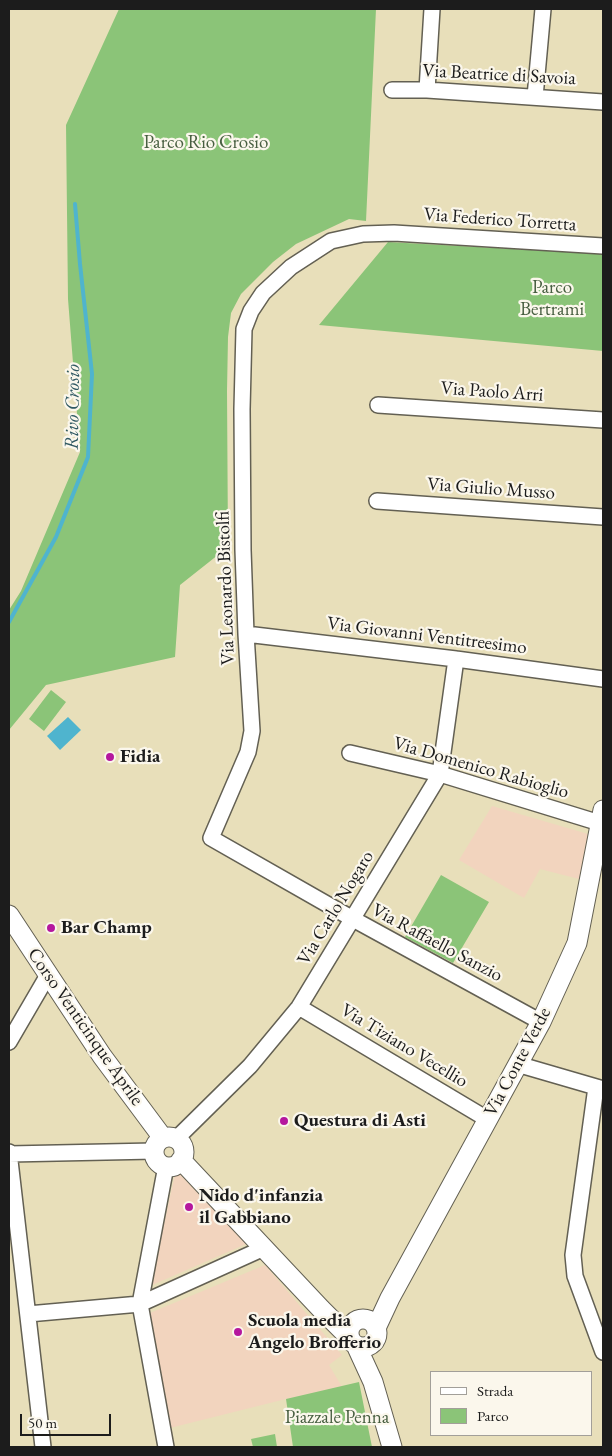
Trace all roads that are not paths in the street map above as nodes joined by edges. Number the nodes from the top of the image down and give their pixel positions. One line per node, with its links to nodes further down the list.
1 (432, 9): 4 (street)
2 (543, 9): 5 (street)
3 (392, 90): 4 (street, Via Beatrice di Savoia)
4 (427, 90): 5 (street, Via Beatrice di Savoia)
5 (536, 97): 6 (street, Via Beatrice di Savoia)
6 (603, 102)
7 (603, 246): 8 (street, Via Federico Torretta)
8 (244, 329): 13 (street, Via Leonardo Bistolfi)
9 (378, 405): 10 (street, Via Paolo Arri)
10 (603, 420)
11 (377, 501): 12 (street, Via Giulio Musso)
12 (603, 517)
13 (246, 634): 14 (street, Via Giovanni Ventitreesimo); 19 (street, Via Leonardo Bistolfi)
14 (456, 659): 15 (street, Via Giovanni Ventitreesimo); 17 (street, Via Carlo Nogaro)
15 (603, 679)
16 (350, 753): 17 (street, Via Domenico Rabioglio)
17 (440, 774): 18 (street, Via Domenico Rabioglio); 21 (street, Via Carlo Nogaro)
18 (602, 820): 24 (street, Via Conte Verde)
19 (211, 838): 21 (street, Via Raffaello Sanzio)
20 (9, 915): 22 (street, Corso Venticinque Aprile)
21 (353, 920): 23 (street, Via Carlo Nogaro); 24 (street, Via Raffaello Sanzio)
22 (48, 975): 25 (street); 29 (street, Corso Venticinque Aprile)
23 (300, 1007): 28 (street, Via Tiziano Vecellio); 29 (street, Via Carlo Nogaro)
24 (541, 1022): 26 (street, Via Conte Verde)
25 (9, 1042)
26 (518, 1064): 27 (street); 28 (street, Via Conte Verde)
27 (600, 1088): 36 (street)
28 (487, 1119): 35 (street, Via Conte Verde)
29 (164, 1143): 30 (street); 31 (street, Corso Venticinque Aprile); 31 (street, Corso Venticinque Aprile)
30 (9, 1154): 34 (street)
31 (174, 1163): 32 (street, Corso Venticinque Aprile); 33 (street)
32 (264, 1248): 33 (street); 35 (street, Corso Venticinque Aprile)
33 (140, 1304): 34 (street); 38 (street)
34 (28, 1314): 37 (street)
35 (363, 1332): 39 (street)
36 (603, 1352)
37 (43, 1447)
38 (166, 1447)
39 (392, 1447)

